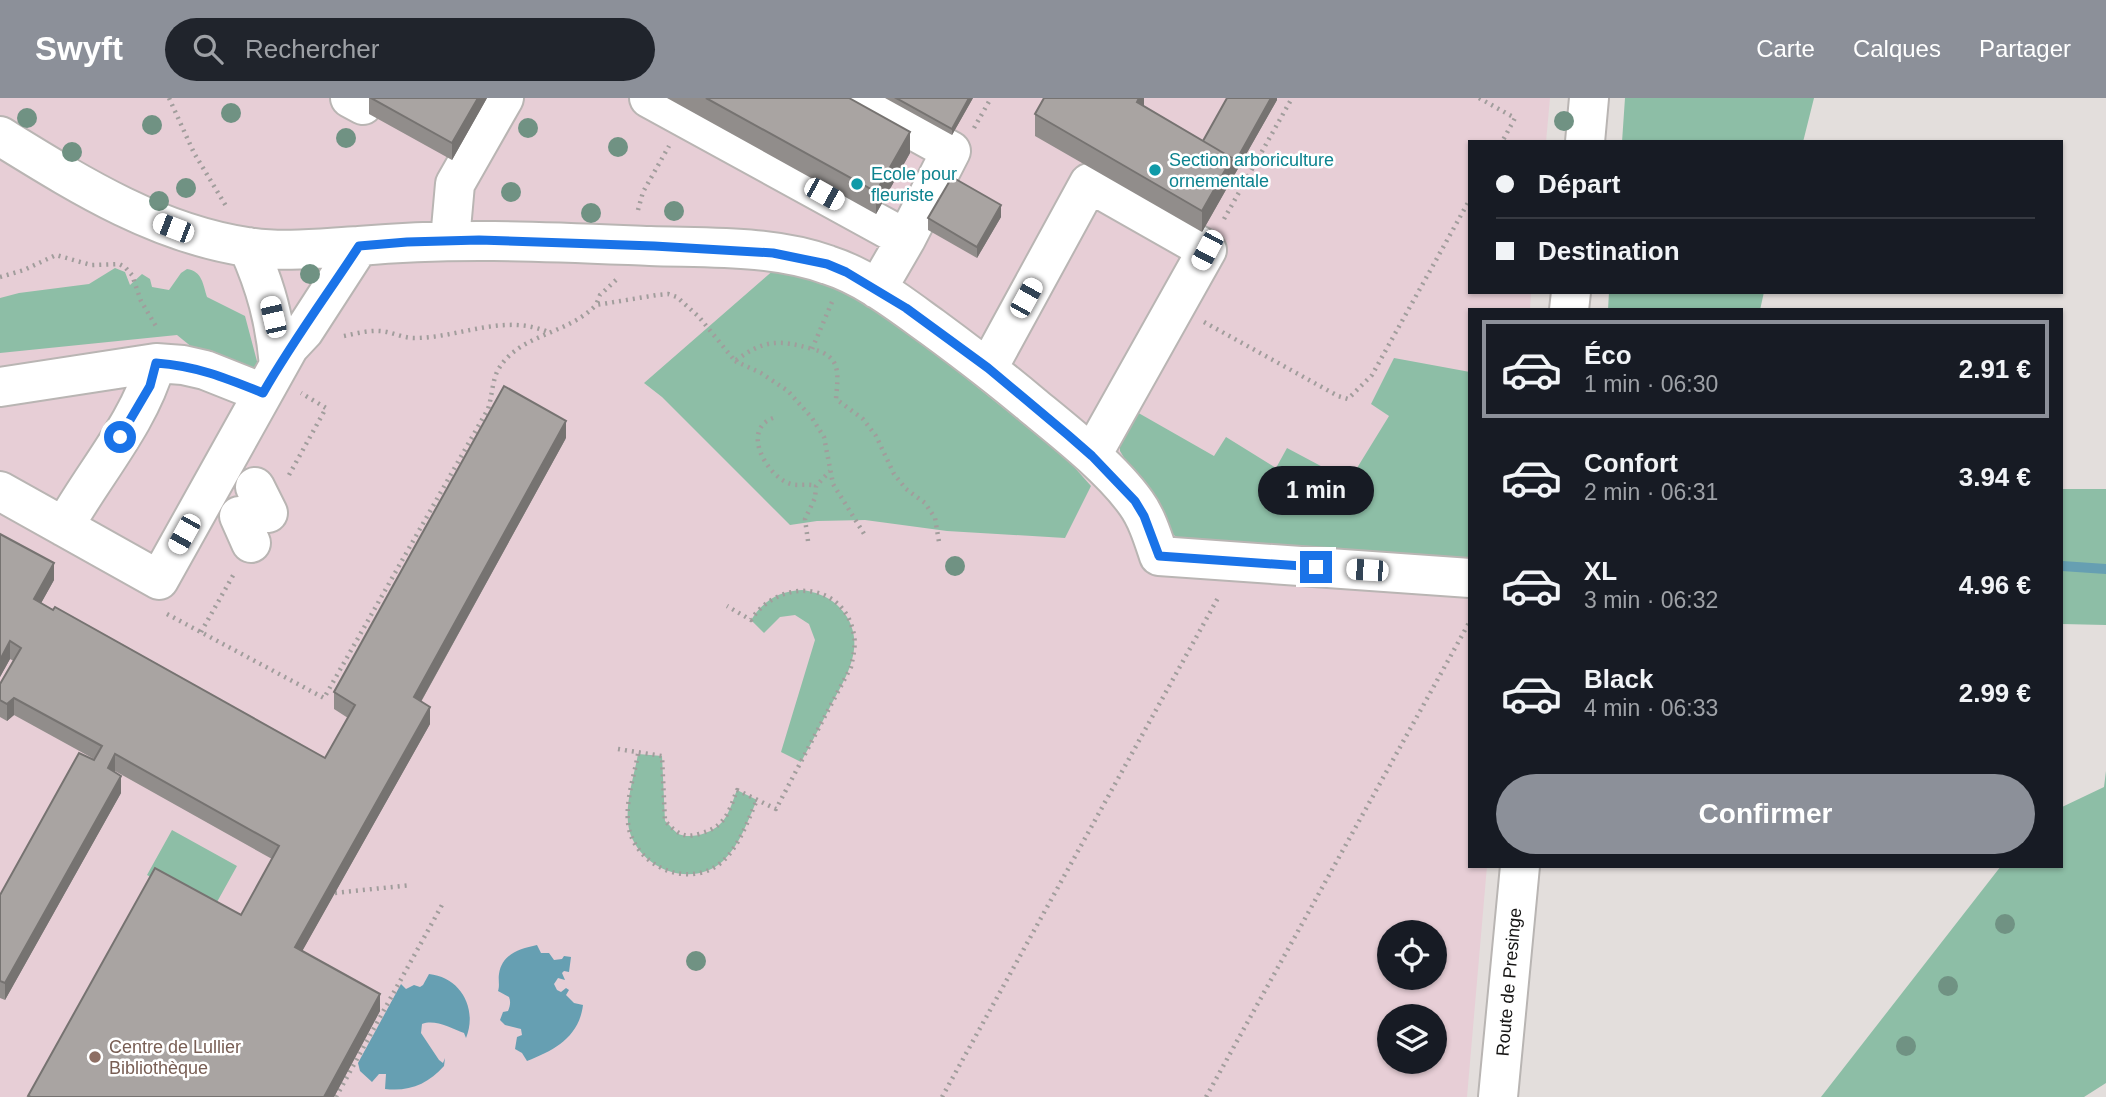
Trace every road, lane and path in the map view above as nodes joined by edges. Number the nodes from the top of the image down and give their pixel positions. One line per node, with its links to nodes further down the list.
1 (169, 98): 16 (path)
2 (504, 98): 14 (street)
3 (649, 98): 13 (street)
4 (855, 98): 13 (street)
5 (1292, 98): 17 (path)
6 (1479, 98): 9 (path)
7 (1589, 98): 10 (street)
8 (0, 136): 16 (street)
9 (1503, 140)
10 (1585, 140)
11 (670, 145): 18 (path)
12 (1468, 204): 23 (path)
13 (906, 239): 20 (street)
14 (450, 240): 15 (street); 18 (street)
15 (359, 246): 16 (street); 25 (street)
16 (248, 247): 31 (street)
17 (1207, 250): 23 (street); 30 (street)
18 (629, 259): 20 (street); 22 (path)
19 (0, 278): 24 (path)
20 (877, 289): 30 (street)
21 (833, 300): 27 (path)
22 (596, 305): 26 (path); 28 (path)
23 (1176, 306): 34 (street)
24 (152, 317)
25 (304, 331): 26 (path); 31 (street)
26 (549, 333): 47 (path)
27 (812, 349): 28 (path); 41 (path)
28 (735, 361): 35 (path)
29 (156, 363): 31 (street); 32 (street); 38 (street)
30 (988, 368): 34 (street)
31 (271, 379): 43 (street)
32 (0, 387)
33 (773, 418): 36 (path)
34 (1092, 456): 42 (street)
35 (830, 471): 36 (path); 39 (path)
36 (816, 486): 40 (path)
37 (0, 491): 38 (street)
38 (64, 527): 43 (street)
39 (866, 537)
40 (808, 541)
41 (939, 542)
42 (1239, 562): 44 (street); 57 (path)
43 (126, 577): 47 (path)
44 (1468, 578)
45 (727, 606): 51 (path)
46 (1468, 625): 58 (path)
47 (324, 698): 48 (path)
48 (332, 698)
49 (618, 749): 50 (path)
50 (638, 754): 51 (path); 51 (path)
51 (757, 800)
52 (1520, 868): 59 (street, Route de Presinge)
53 (411, 885): 54 (path)
54 (335, 894)
55 (442, 905): 56 (path)
56 (336, 1097)
57 (942, 1097)
58 (1206, 1097)
59 (1498, 1097)

